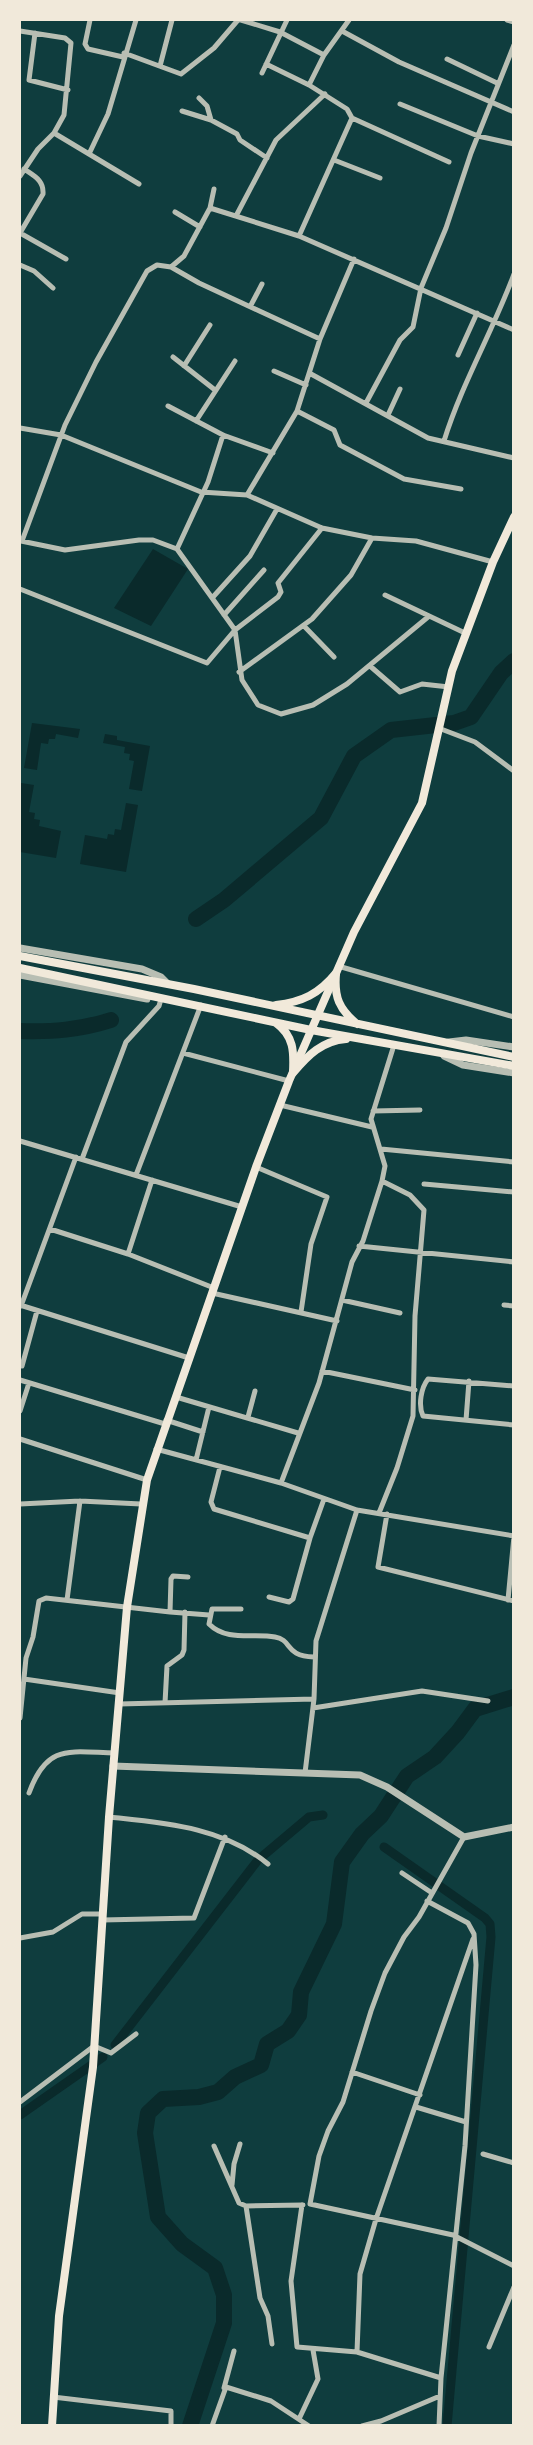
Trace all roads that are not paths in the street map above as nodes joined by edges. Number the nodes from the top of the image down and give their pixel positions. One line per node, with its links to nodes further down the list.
1 (90, 20): 14 (street)
2 (136, 20): 14 (street)
3 (172, 20): 19 (street)
4 (239, 20): 11 (street); 19 (street)
5 (287, 20): 11 (street)
6 (349, 20): 10 (street)
7 (507, 20): 8 (street)
8 (513, 22)
9 (20, 31): 12 (street)
10 (342, 31): 15 (street); 27 (street)
11 (280, 32): 15 (street); 18 (street)
12 (35, 33): 23 (street); 23 (street)
13 (513, 45): 17 (street)
14 (124, 55): 19 (street); 35 (street)
15 (324, 55): 22 (street)
16 (447, 59): 21 (street)
17 (511, 62): 21 (street)
18 (266, 64): 20 (street); 22 (street)
19 (160, 66)
20 (262, 73)
21 (497, 83): 27 (street)
22 (309, 85): 24 (street)
23 (68, 90): 32 (street)
24 (325, 94): 30 (street); 36 (street)
25 (199, 98): 31 (street)
26 (400, 104): 33 (street)
27 (489, 104): 29 (street); 33 (street)
28 (182, 111): 31 (street)
29 (513, 112)
30 (352, 118): 37 (street); 38 (street)
31 (211, 120): 36 (street)
32 (54, 134): 35 (street); 39 (street)
33 (478, 136): 34 (street); 57 (street)
34 (513, 144)
35 (89, 154): 42 (street)
36 (267, 158): 46 (street)
37 (334, 160): 41 (street); 49 (street)
38 (449, 162)
39 (24, 169): 40 (street); 48 (street)
40 (20, 176)
41 (380, 177)
42 (140, 184)
43 (214, 189): 44 (street)
44 (210, 208): 46 (street); 47 (street)
45 (175, 212): 47 (street)
46 (236, 216): 49 (street)
47 (200, 227): 53 (street)
48 (20, 233): 50 (street)
49 (299, 236): 51 (street)
50 (66, 259)
51 (354, 259): 57 (street); 63 (street)
52 (20, 265): 56 (street)
53 (171, 267): 58 (street); 79 (street)
54 (513, 274): 60 (street)
55 (262, 284): 58 (street)
56 (53, 288)
57 (420, 288): 59 (street); 73 (street)
58 (251, 305): 63 (street)
59 (477, 313): 60 (street); 64 (street)
60 (496, 322): 62 (street); 81 (street)
61 (210, 325): 67 (street)
62 (513, 330)
63 (320, 339): 69 (street)
64 (458, 355)
65 (173, 357): 67 (street)
66 (235, 361): 72 (street)
67 (184, 366): 72 (street)
68 (274, 371): 70 (street)
69 (311, 374): 70 (street); 73 (street)
70 (306, 385): 75 (street)
71 (400, 389): 76 (street)
72 (215, 390): 77 (street)
73 (366, 403): 76 (street)
74 (168, 406): 77 (street)
75 (297, 411): 82 (street); 84 (street)
76 (388, 415): 81 (street)
77 (196, 421): 80 (street)
78 (20, 428): 79 (street)
79 (61, 435): 85 (street); 91 (street)
80 (223, 435): 82 (street); 85 (street)
81 (444, 441): 83 (street)
82 (273, 453): 86 (street)
83 (513, 458)
84 (461, 489)
85 (201, 492): 86 (street); 92 (street)
86 (247, 495): 87 (street)
87 (277, 509): 89 (street); 97 (street)
88 (513, 517): 93 (main road)
89 (322, 528): 90 (street); 101 (street)
90 (372, 538): 93 (street); 100 (street)
91 (21, 541): 92 (street)
92 (177, 549): 97 (street)
93 (493, 562): 102 (main road)
94 (264, 570): 98 (street)
95 (20, 589): 101 (street)
96 (385, 595): 99 (street)
97 (213, 597): 98 (street)
98 (224, 615): 101 (street)
99 (428, 617): 102 (street); 104 (street)
100 (304, 626): 103 (street); 105 (street)
101 (235, 630): 105 (street)
102 (465, 633): 106 (main road)
103 (334, 657)
104 (370, 666): 105 (street); 106 (street)
105 (239, 672)
106 (449, 687): 107 (main road)
107 (442, 725): 108 (street); 112 (main road)
108 (513, 771)
109 (20, 948): 114 (street)
110 (20, 956): 114 (main road)
111 (20, 968): 115 (main road)
112 (337, 970): 117 (main road); 118 (main road); 119 (street); 121 (main road)
113 (20, 975): 115 (street)
114 (168, 984): 115 (main road); 117 (main road)
115 (163, 998): 116 (main road); 139 (street)
116 (201, 1005): 120 (main road); 127 (street)
117 (269, 1006): 118 (main road)
118 (317, 1016): 121 (main road); 122 (main road)
119 (513, 1017)
120 (275, 1022): 122 (main road); 132 (main road)
121 (359, 1026): 124 (main road)
122 (311, 1030): 123 (main road); 132 (main road)
123 (356, 1038): 125 (main road); 132 (main road)
124 (440, 1043): 126 (street); 128 (main road); 129 (main road)
125 (394, 1045): 128 (main road); 135 (street)
126 (513, 1047)
127 (183, 1053): 132 (street); 142 (street)
128 (438, 1053): 130 (main road); 131 (street)
129 (513, 1057)
130 (513, 1066)
131 (513, 1073)
132 (291, 1077): 133 (main road)
133 (280, 1105): 136 (street); 141 (main road)
134 (420, 1110): 135 (street)
135 (373, 1111): 136 (street)
136 (372, 1127): 138 (street)
137 (20, 1141): 139 (street)
138 (381, 1149): 140 (street); 144 (street)
139 (79, 1158): 142 (street); 148 (street)
140 (513, 1162)
141 (256, 1167): 147 (main road); 159 (street)
142 (136, 1175): 143 (street)
143 (152, 1180): 147 (street); 151 (street)
144 (382, 1182): 149 (street); 150 (street)
145 (424, 1184): 146 (street)
146 (513, 1192)
147 (242, 1207): 153 (main road)
148 (50, 1229): 151 (street); 156 (street)
149 (359, 1246): 150 (street); 154 (street)
150 (419, 1253): 152 (street); 169 (street)
151 (128, 1254): 153 (street)
152 (513, 1262)
153 (213, 1290): 159 (street); 162 (main road)
154 (342, 1300): 160 (street); 161 (street)
155 (504, 1305): 157 (street)
156 (20, 1306): 158 (street)
157 (513, 1306)
158 (37, 1311): 162 (street); 163 (street)
159 (301, 1312): 161 (street)
160 (400, 1313)
161 (337, 1322): 164 (street)
162 (189, 1358): 171 (main road)
163 (22, 1366)
164 (322, 1371): 169 (street); 179 (street)
165 (20, 1380): 167 (street)
166 (469, 1381): 168 (street); 175 (street); 175 (street)
167 (29, 1383): 173 (street); 176 (street)
168 (513, 1386)
169 (415, 1390): 191 (street)
170 (255, 1391): 174 (street)
171 (176, 1397): 172 (street); 176 (main road)
172 (209, 1407): 174 (street); 178 (street)
173 (20, 1411)
174 (248, 1418): 179 (street)
175 (466, 1420): 177 (street)
176 (165, 1422): 178 (street); 181 (main road)
177 (512, 1425)
178 (203, 1432): 182 (street)
179 (298, 1433): 185 (street)
180 (20, 1439): 184 (street)
181 (156, 1449): 182 (street); 184 (main road)
182 (196, 1460): 183 (street)
183 (220, 1467): 185 (street); 194 (street)
184 (147, 1480): 189 (main road)
185 (281, 1483): 186 (street)
186 (324, 1499): 190 (street); 194 (street)
187 (80, 1501): 188 (street); 189 (street); 197 (street)
188 (20, 1504)
189 (141, 1504): 199 (main road)
190 (357, 1510): 191 (street); 204 (street)
191 (379, 1513): 192 (street)
192 (387, 1514): 193 (street); 198 (street)
193 (513, 1536): 198 (street)
194 (310, 1538): 196 (street)
195 (188, 1577): 201 (street)
196 (269, 1597)
197 (67, 1600): 199 (street); 205 (street)
198 (511, 1600)
199 (127, 1607): 201 (street); 207 (main road)
200 (241, 1609): 203 (street)
201 (170, 1612): 202 (street)
202 (185, 1612): 203 (street); 210 (street)
203 (209, 1615): 204 (street)
204 (314, 1657): 208 (street)
205 (23, 1658): 206 (street)
206 (24, 1679): 207 (street); 213 (street)
207 (120, 1694): 211 (main road)
208 (314, 1698): 210 (street); 212 (street)
209 (488, 1701): 212 (street)
210 (165, 1703): 211 (street)
211 (119, 1704): 214 (main road)
212 (313, 1708): 216 (street)
213 (20, 1718)
214 (115, 1753): 215 (main road); 217 (street)
215 (113, 1766): 216 (street); 218 (main road)
216 (305, 1773): 221 (street)
217 (29, 1793)
218 (109, 1817): 220 (street); 226 (main road)
219 (513, 1827): 221 (street)
220 (225, 1837): 222 (street); 226 (street)
221 (464, 1837): 224 (street)
222 (268, 1864)
223 (402, 1873): 224 (street)
224 (434, 1890): 225 (street)
225 (428, 1901): 227 (street); 231 (street)
226 (103, 1917): 228 (street); 230 (main road)
227 (474, 1935): 232 (street); 235 (street)
228 (20, 1938)
229 (136, 2034): 230 (street)
230 (94, 2048): 233 (street); 256 (main road)
231 (352, 2072): 232 (street); 241 (street)
232 (420, 2095): 234 (street)
233 (20, 2102)
234 (416, 2107): 235 (street); 244 (street)
235 (466, 2122): 245 (street)
236 (240, 2144): 240 (street)
237 (214, 2146): 240 (street)
238 (483, 2154): 239 (street)
239 (513, 2163)
240 (232, 2187): 243 (street)
241 (310, 2204): 242 (street); 244 (street)
242 (302, 2205): 243 (street); 250 (street)
243 (246, 2206): 248 (street)
244 (376, 2219): 245 (street); 252 (street)
245 (458, 2237): 246 (street); 253 (street)
246 (513, 2266)
247 (513, 2287): 249 (street)
248 (272, 2344)
249 (489, 2347)
250 (312, 2350): 252 (street); 257 (street)
251 (234, 2351): 254 (street)
252 (357, 2352): 253 (street)
253 (441, 2378): 255 (street)
254 (225, 2388): 257 (street); 260 (street)
255 (440, 2396): 262 (street); 263 (street)
256 (53, 2397): 258 (main road); 259 (street)
257 (299, 2419): 261 (street)
258 (52, 2426)
259 (171, 2426)
260 (212, 2426)
261 (309, 2426)
262 (362, 2426)
263 (439, 2426)

